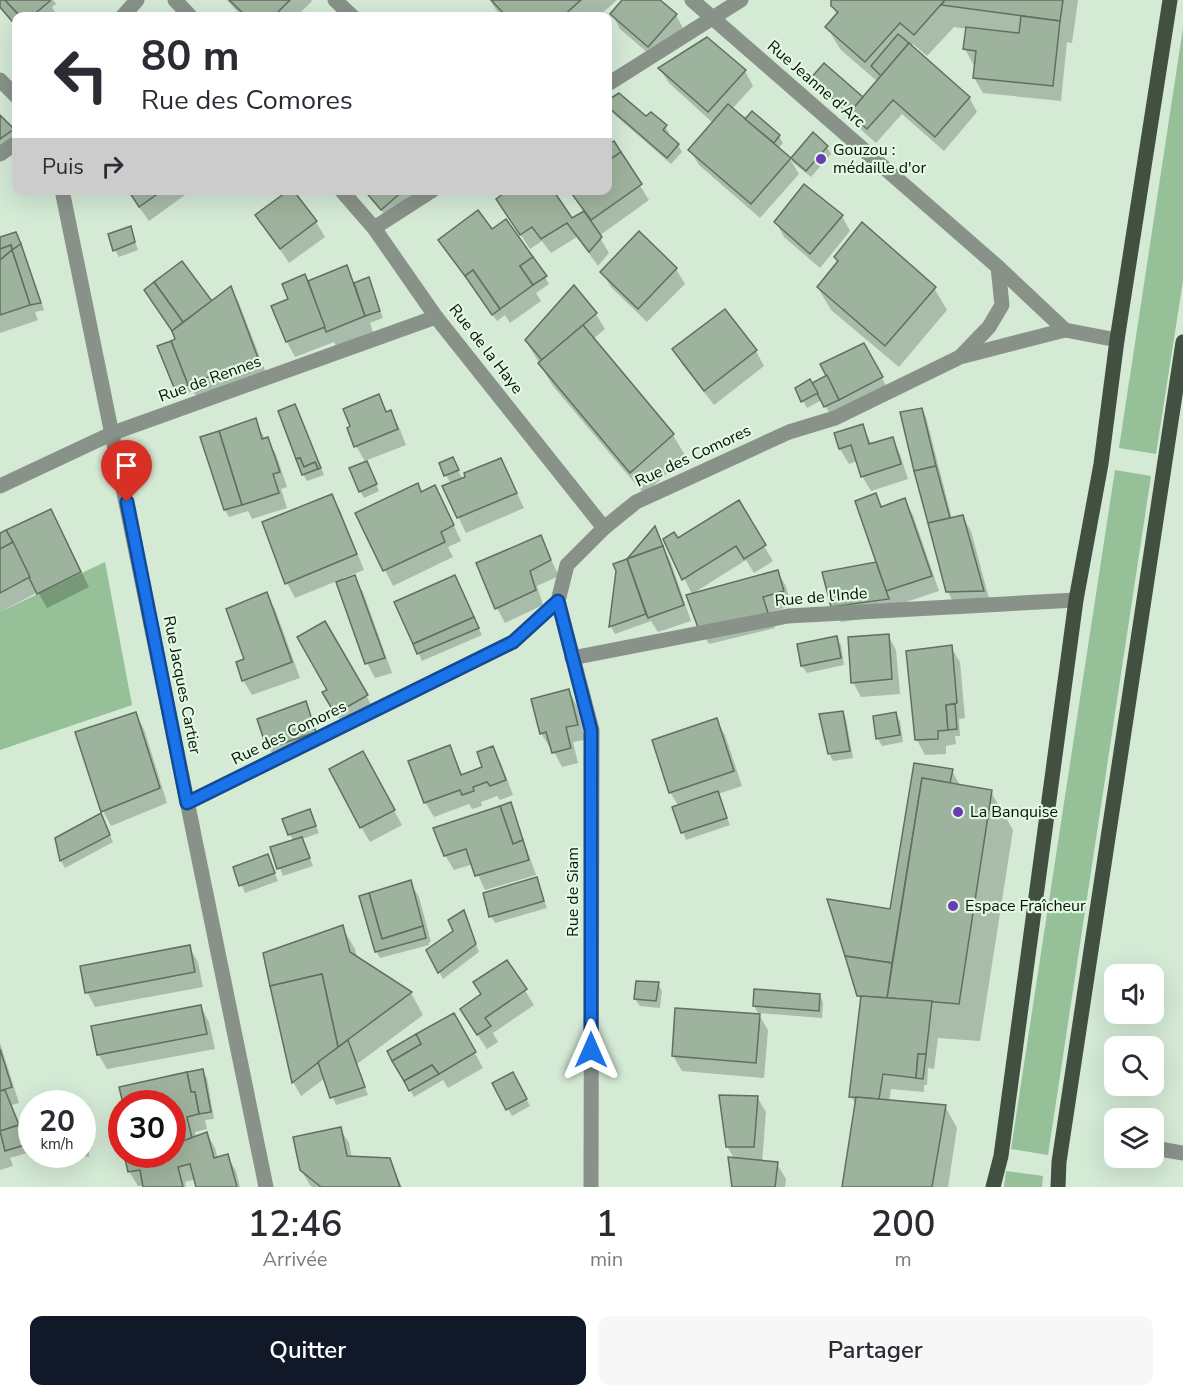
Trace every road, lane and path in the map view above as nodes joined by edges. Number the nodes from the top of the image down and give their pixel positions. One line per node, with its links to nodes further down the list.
1 (137, 0): 7 (street)
2 (176, 0): 8 (street)
3 (335, 0): 9 (street)
4 (692, 0): 10 (street, Rue Jeanne d'Arc)
5 (741, 0): 10 (street)
6 (1170, 0): 21 (main road)
7 (126, 12)
8 (186, 12)
9 (348, 12)
10 (713, 19): 12 (street); 18 (street, Rue Jeanne d'Arc)
11 (0, 80): 13 (street)
12 (612, 82)
13 (12, 92)
14 (63, 195): 24 (street, Rue Jacques Cartier)
15 (346, 195): 17 (street, Rue de la Haye)
16 (425, 195): 17 (street)
17 (374, 228): 19 (street, Rue de la Haye)
18 (998, 267): 20 (street, Rue Jeanne d'Arc); 23 (street)
19 (436, 316): 24 (street, Rue de Rennes); 26 (street, Rue de la Haye)
20 (1065, 330): 21 (street, Rue des Comores); 23 (street, Rue des Comores)
21 (1118, 340): 27 (main road)
22 (1183, 342): 36 (main road)
23 (960, 357): 26 (street, Rue des Comores)
24 (113, 433): 25 (street, Rue de Rennes); 30 (street, Rue Jacques Cartier)
25 (0, 486)
26 (604, 528): 28 (street, Rue des Comores)
27 (1076, 600): 29 (street, Rue de l'Inde); 35 (main road)
28 (558, 601): 29 (street, Rue de Siam); 30 (street, Rue des Comores)
29 (572, 658): 34 (street, Rue de Siam)
30 (187, 803): 33 (street, Rue Jacques Cartier)
31 (1164, 1150): 32 (street)
32 (1183, 1153)
33 (266, 1187)
34 (591, 1187)
35 (993, 1187)
36 (1058, 1187)

